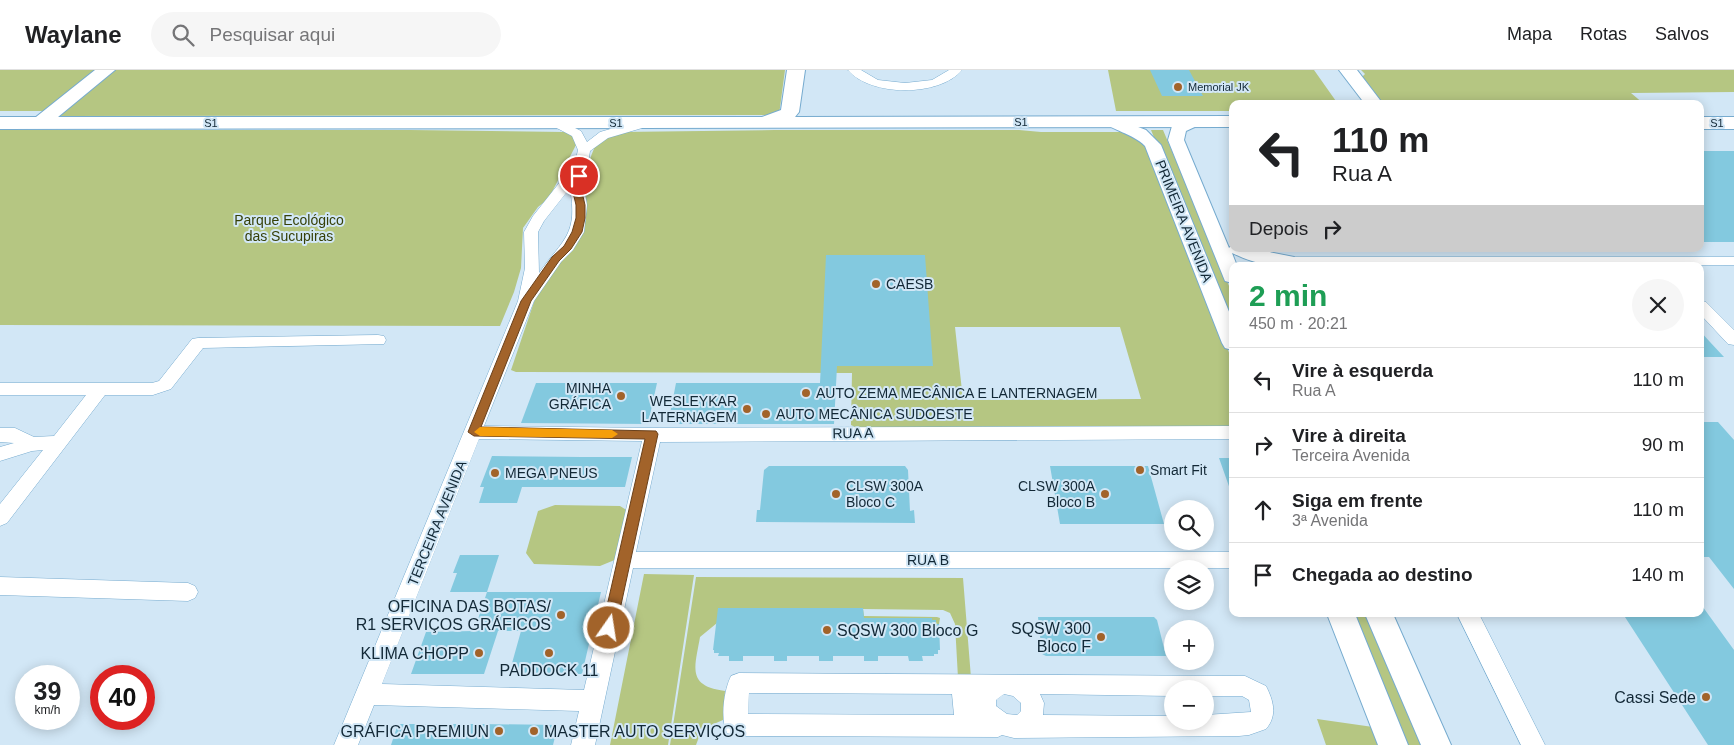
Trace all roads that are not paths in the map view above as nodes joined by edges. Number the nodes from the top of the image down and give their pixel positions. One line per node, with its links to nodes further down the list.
1 (106, 70): 18 (highway)
2 (796, 70): 11 (highway)
3 (813, 70): 12 (highway)
4 (854, 70): 5 (street)
5 (956, 70)
6 (1332, 70): 8 (highway)
7 (1348, 70): 9 (highway)
8 (1353, 100)
9 (1371, 100)
10 (555, 122): 18 (highway, S1); 19 (highway, S1); 21 (street)
11 (763, 122): 12 (highway, S1); 19 (highway, S1)
12 (824, 122): 13 (highway, S1)
13 (1112, 122): 14 (highway, S1); 35 (main road, PRIMEIRA AVENIDA)
14 (1193, 122): 15 (highway, S1); 24 (main road, PRIMEIRA AVENIDA)
15 (1229, 122)
16 (1704, 122): 20 (highway, S1)
17 (0, 123): 18 (highway, S1)
18 (40, 123)
19 (646, 123): 21 (street)
20 (1734, 123)
21 (583, 157): 22 (street); 23 (street)
22 (552, 203): 23 (street); 27 (street)
23 (580, 205): 26 (street)
24 (1209, 222): 25 (main road); 32 (main road, PRIMEIRA AVENIDA)
25 (1229, 242)
26 (568, 247): 27 (street); 33 (street)
27 (533, 250): 33 (street)
28 (1245, 252): 30 (main road)
29 (1734, 260): 31 (street)
30 (1280, 262)
31 (1685, 262)
32 (1229, 270)
33 (526, 301): 40 (street, TERCEIRA AVENIDA)
34 (1704, 309): 37 (street)
35 (1229, 335)
36 (378, 340): 39 (street)
37 (1734, 340)
38 (0, 389): 39 (street)
39 (100, 390): 44 (street)
40 (474, 432): 42 (street, RUA A); 57 (street, TERCEIRA AVENIDA)
41 (1229, 432): 42 (street, RUA A)
42 (652, 434): 48 (street)
43 (0, 435): 45 (street)
44 (59, 442): 45 (street); 47 (street)
45 (31, 444): 46 (street)
46 (0, 454)
47 (0, 518)
48 (624, 560): 49 (street, RUA B); 58 (street)
49 (1229, 560)
50 (0, 586): 51 (street)
51 (188, 592)
52 (1342, 617): 63 (main road)
53 (1380, 617): 64 (main road)
54 (1469, 617): 65 (street)
55 (963, 684): 56 (street); 59 (street); 59 (street)
56 (1007, 684): 60 (street); 60 (street); 60 (street)
57 (367, 694): 58 (street); 61 (street, TERCEIRA AVENIDA)
58 (592, 701): 62 (street)
59 (966, 726): 60 (street)
60 (1010, 732)
61 (346, 745)
62 (583, 745)
63 (1393, 745)
64 (1436, 745)
65 (1533, 745)

